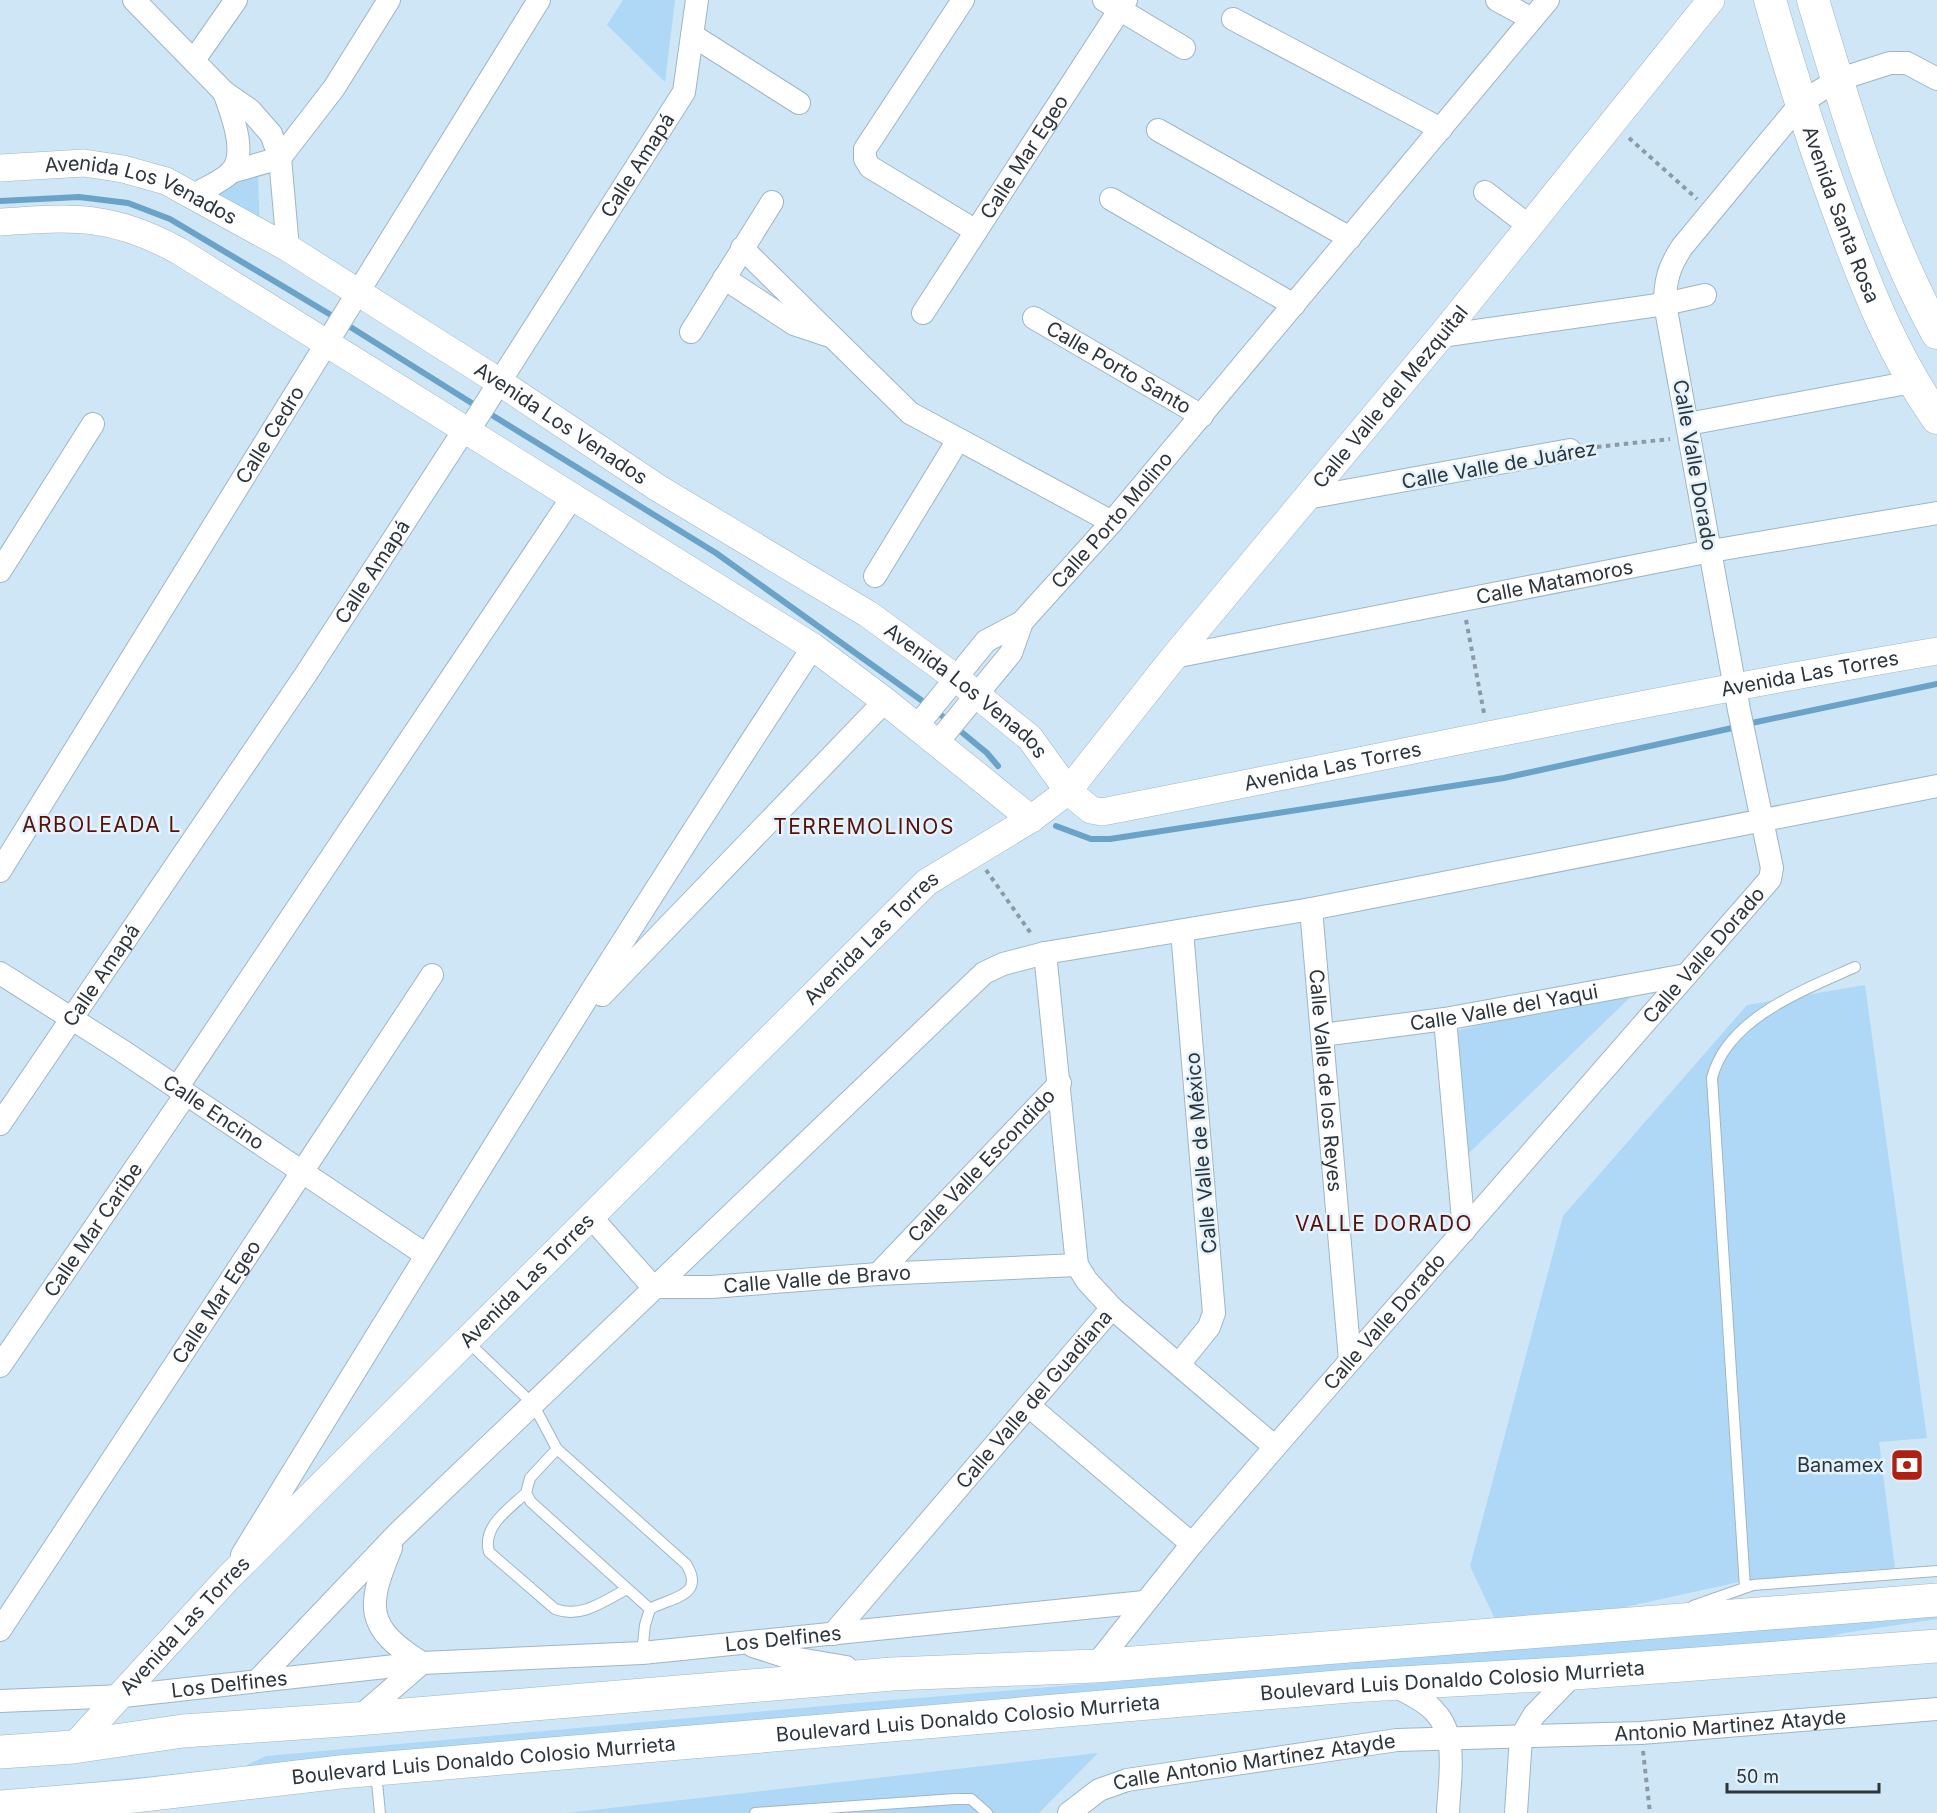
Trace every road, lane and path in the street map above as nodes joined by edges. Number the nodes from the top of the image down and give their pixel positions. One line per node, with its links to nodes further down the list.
1 (134, 0): 17 (street)
2 (236, 0): 17 (street)
3 (389, 0): 26 (street)
4 (539, 0): 46 (street, Calle Cedro)
5 (697, 0): 15 (street, Calle Amapá)
6 (963, 0): 36 (street)
7 (1497, 0): 14 (street)
8 (1548, 0): 14 (street, Calle Porto Molino)
9 (1711, 0): 23 (street, Calle Valle del Mezquital)
10 (1770, 0): 21 (main road, Avenida Santa Rosa)
11 (1813, 0): 19 (main road, Avenida Santa Rosa)
12 (1116, 3): 16 (street); 36 (street, Calle Mar Egeo)
13 (1233, 19): 24 (street)
14 (1532, 19): 24 (street, Calle Porto Molino)
15 (692, 35): 22 (street); 52 (street, Calle Amapá)
16 (1184, 48)
17 (194, 60): 20 (street)
18 (1937, 79): 19 (street, Calle Valle Dorado)
19 (1837, 80): 21 (street, Calle Valle Dorado); 48 (main road, Avenida Santa Rosa)
20 (224, 92): 26 (street); 28 (street)
21 (1802, 102): 33 (street, Calle Valle Dorado); 51 (main road, Avenida Santa Rosa)
22 (799, 103)
23 (1611, 122): 33 (path); 35 (street, Calle Valle del Mezquital)
24 (1441, 129): 37 (street, Calle Porto Molino)
25 (1158, 130): 37 (street)
26 (280, 158): 28 (street); 38 (street)
27 (0, 168): 30 (street, Avenida Los Venados)
28 (231, 172): 30 (street)
29 (1485, 192): 35 (street)
30 (194, 195): 38 (street, Avenida Los Venados)
31 (1111, 199): 43 (street)
32 (772, 202): 39 (street)
33 (1711, 212): 42 (street, Calle Valle Dorado)
34 (0, 222): 46 (street, Avenida Los Venados)
35 (1528, 226): 50 (street, Calle Valle del Mezquital)
36 (976, 231): 44 (street, Calle Mar Egeo)
37 (1350, 238): 43 (street, Calle Porto Molino)
38 (288, 248): 46 (street, Avenida Los Venados)
39 (742, 248): 40 (street); 49 (street)
40 (724, 278): 47 (street); 49 (street)
41 (1705, 295): 42 (street)
42 (1665, 304): 50 (street); 56 (street, Calle Valle Dorado)
43 (1294, 305): 53 (street, Calle Porto Molino)
44 (923, 313)
45 (1034, 318): 53 (street, Calle Porto Santo)
46 (342, 319): 52 (street, Avenida Los Venados); 52 (street, Avenida Los Venados); 82 (street, Calle Cedro)
47 (691, 332)
48 (1937, 333)
49 (831, 336): 57 (street)
50 (1441, 336): 60 (street, Calle Valle del Mezquital)
51 (1912, 382): 54 (main road, Avenida Santa Rosa); 56 (street)
52 (484, 406): 59 (street, Avenida Los Venados); 71 (street, Avenida Los Venados); 90 (street, Calle Amapá)
53 (1202, 416): 62 (street, Calle Porto Molino)
54 (1937, 418)
55 (93, 424): 64 (street)
56 (1689, 430): 58 (path, Calle Valle de Juárez); 63 (street, Calle Valle Dorado)
57 (958, 440): 62 (street); 65 (street)
58 (1570, 450): 60 (street, Calle Valle de Juárez)
59 (573, 496): 68 (street, Avenida Los Venados); 95 (street, Calle Mar Caribe)
60 (1307, 498): 70 (street, Calle Valle del Mezquital)
61 (1937, 513): 63 (street, Calle Matamoros)
62 (1112, 522): 67 (street, Calle Porto Molino)
63 (1711, 551): 66 (street, Calle Matamoros); 72 (street, Calle Valle Dorado)
64 (0, 571)
65 (875, 576)
66 (1462, 602): 70 (street, Calle Matamoros); 76 (path)
67 (1022, 622): 71 (street, Calle Porto Molino); 74 (street, Calle Porto Molino)
68 (813, 647): 73 (street, Avenida Los Venados); 92 (street)
69 (1937, 651): 72 (street, Avenida Las Torres)
70 (1174, 657): 78 (street, Calle Valle del Mezquital)
71 (950, 686): 74 (street, Avenida Los Venados); 75 (street, Calle Porto Molino)
72 (1738, 698): 76 (street, Avenida Las Torres); 80 (street, Calle Valle Dorado)
73 (885, 701): 75 (street, Avenida Los Venados); 92 (street)
74 (970, 703): 75 (street, Calle Porto Molino); 78 (street, Avenida Los Venados)
75 (932, 728): 79 (street, Avenida Los Venados)
76 (1489, 737): 78 (street, Avenida Las Torres)
77 (1937, 786): 80 (street)
78 (1068, 791): 79 (street, Avenida Las Torres)
79 (1031, 819): 81 (street, Avenida Las Torres)
80 (1761, 819): 83 (street); 89 (street, Calle Valle Dorado)
81 (974, 852): 85 (path); 98 (street, Avenida Las Torres)
82 (0, 871)
83 (1311, 909): 84 (street); 93 (street, Calle Valle de los Reyes)
84 (1182, 930): 85 (street); 107 (street, Calle Valle de México)
85 (1045, 953): 94 (street); 103 (street)
86 (1855, 967): 118 (lane)
87 (0, 973): 90 (street, Calle Encino)
88 (432, 975): 97 (street, Calle Mar Egeo)
89 (1686, 975): 91 (street, Calle Valle del Yaqui); 99 (street, Calle Valle Dorado)
90 (71, 1017): 95 (street, Calle Encino); 96 (street, Calle Amapá)
91 (1445, 1019): 93 (street, Calle Valle del Yaqui); 99 (street)
92 (567, 1030): 100 (street)
93 (1322, 1035): 106 (street, Calle Valle de los Reyes)
94 (1060, 1083): 101 (street); 102 (street, Calle Valle Escondido)
95 (181, 1091): 97 (street, Calle Encino); 108 (street, Calle Mar Caribe)
96 (0, 1124)
97 (300, 1172): 100 (street, Calle Encino); 124 (street, Calle Mar Egeo)
98 (591, 1217): 103 (street); 105 (street, Avenida Las Torres)
99 (1464, 1231): 106 (street, Calle Valle Dorado)
100 (426, 1255): 117 (street)
101 (1077, 1265): 102 (street, Calle Valle de Bravo); 104 (street, Calle Valle del Guadiana)
102 (878, 1274): 103 (street, Calle Valle de Bravo)
103 (653, 1287): 109 (street)
104 (1112, 1308): 107 (street); 110 (street, Calle Valle del Guadiana)
105 (467, 1340): 109 (lane); 117 (street, Avenida Las Torres)
106 (1350, 1360): 111 (street, Calle Valle Dorado)
107 (1179, 1364): 111 (street)
108 (0, 1366)
109 (533, 1404): 112 (lane); 114 (street)
110 (1029, 1406): 115 (street); 125 (street, Calle Valle del Guadiana)
111 (1275, 1447): 115 (street, Calle Valle Dorado)
112 (557, 1449): 113 (lane); 122 (lane)
113 (526, 1493): 119 (lane); 119 (lane)
114 (397, 1534): 129 (street); 133 (street)
115 (1191, 1544): 121 (street, Calle Valle Dorado)
116 (1937, 1571): 118 (lane)
117 (227, 1579): 135 (street, Avenida Las Torres)
118 (1745, 1587): 123 (lane)
119 (627, 1589): 122 (lane)
120 (1937, 1600): 123 (highway, Boulevard Luis Donaldo Colosio Murrieta)
121 (1144, 1602): 125 (street, Los Delfines); 130 (street, Calle Valle Dorado)
122 (650, 1610): 128 (lane)
123 (1652, 1621): 130 (highway, Boulevard Luis Donaldo Colosio Murrieta)
124 (0, 1630)
125 (833, 1634): 126 (street, Los Delfines)
126 (744, 1643): 128 (street, Los Delfines); 132 (street)
127 (1937, 1646): 131 (highway, Boulevard Luis Donaldo Colosio Murrieta)
128 (642, 1653): 129 (street, Los Delfines)
129 (422, 1663): 133 (street, Los Delfines); 138 (street)
130 (1095, 1666): 132 (highway, Boulevard Luis Donaldo Colosio Murrieta)
131 (1575, 1673): 134 (highway, Boulevard Luis Donaldo Colosio Murrieta); 140 (street)
132 (892, 1674): 138 (highway, Boulevard Luis Donaldo Colosio Murrieta)
133 (257, 1681): 135 (street, Los Delfines)
134 (1388, 1683): 141 (street); 144 (highway, Boulevard Luis Donaldo Colosio Murrieta)
135 (123, 1696): 136 (street, Los Delfines); 142 (street, Avenida Las Torres)
136 (0, 1701)
137 (1937, 1709): 139 (street, Antonio Martinez Atayde)
138 (357, 1719): 142 (highway, Boulevard Luis Donaldo Colosio Murrieta)
139 (1641, 1733): 140 (street, Antonio Martinez Atayde); 153 (path)
140 (1521, 1737): 141 (street, Antonio Martinez Atayde); 152 (street)
141 (1450, 1740): 150 (street, Calle Antonio Martínez Atayde); 151 (street)
142 (73, 1747): 143 (highway, Boulevard Luis Donaldo Colosio Murrieta)
143 (0, 1752)
144 (375, 1769): 145 (highway, Boulevard Luis Donaldo Colosio Murrieta); 147 (lane)
145 (125, 1805): 146 (highway, Boulevard Luis Donaldo Colosio Murrieta)
146 (0, 1807)
147 (380, 1813)
148 (755, 1813): 149 (lane)
149 (987, 1813)
150 (1069, 1813)
151 (1448, 1813)
152 (1516, 1813)
153 (1650, 1813)

